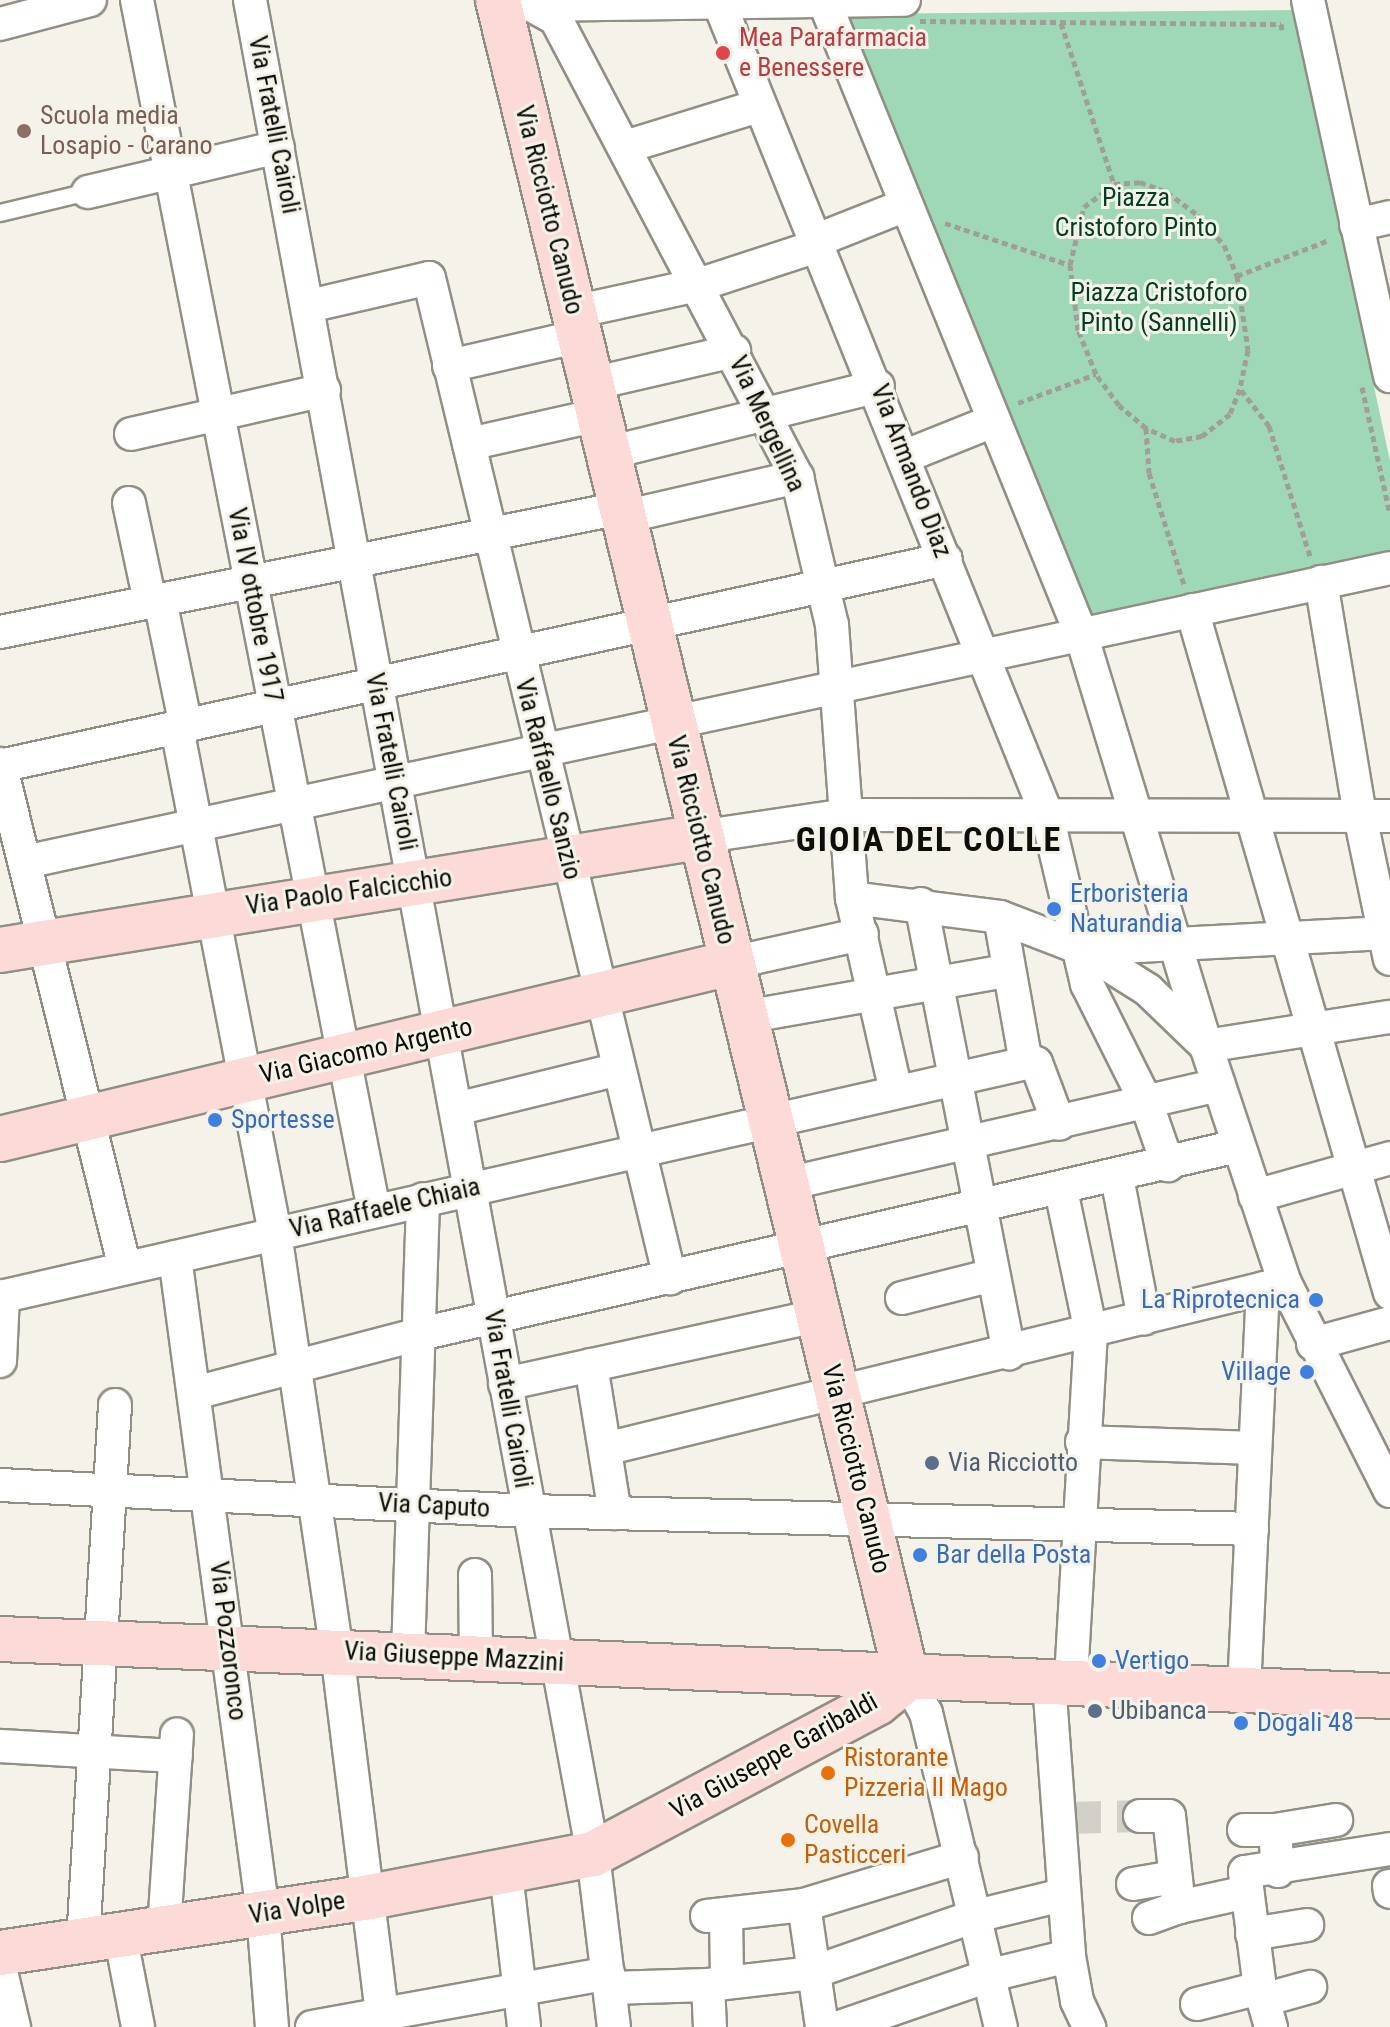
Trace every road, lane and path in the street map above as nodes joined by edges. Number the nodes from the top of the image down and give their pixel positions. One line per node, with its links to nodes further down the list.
1 (90, 0): 7 (street)
2 (137, 0): 16 (street, Via IV ottobre 1917)
3 (250, 0): 14 (street, Via Fratelli Cairoli)
4 (1308, 0): 22 (street)
5 (718, 1): 6 (street); 8 (street); 13 (street, Via Armando Diaz)
6 (824, 1): 9 (street); 19 (street)
7 (57, 4): 11 (street)
8 (511, 7): 15 (street, Via Mergellina); 28 (main road, Via Ricciotto Canudo)
9 (908, 11): 10 (path)
10 (1061, 23): 12 (path); 17 (path)
11 (0, 24)
12 (1281, 24)
13 (758, 106): 15 (street); 23 (street, Via Armando Diaz)
14 (278, 147): 16 (street); 27 (street, Via Fratelli Cairoli)
15 (625, 147): 26 (street, Via Mergellina)
16 (171, 172): 18 (street); 36 (street, Via IV ottobre 1917)
17 (1114, 184): 24 (path); 25 (path)
18 (88, 192): 20 (lane)
19 (919, 212): 23 (street); 24 (path); 38 (street)
20 (0, 213)
21 (1390, 217): 22 (street)
22 (1342, 232): 25 (path); 32 (street)
23 (816, 243): 26 (street); 33 (street, Via Armando Diaz)
24 (1070, 265): 31 (path)
25 (1237, 276): 34 (path)
26 (698, 285): 28 (street); 29 (street, Via Mergellina)
27 (309, 306): 30 (street, Via Raffaello Sanzio); 35 (street, Via Fratelli Cairoli)
28 (577, 324): 30 (street); 39 (main road, Via Ricciotto Canudo)
29 (734, 351): 37 (street, Via Mergellina); 39 (street)
30 (449, 366): 42 (street, Via Raffaello Sanzio)
31 (1096, 374): 38 (path); 40 (path)
32 (1390, 376)
33 (878, 386): 37 (street); 43 (street, Via Armando Diaz)
34 (1240, 389): 40 (path); 51 (path)
35 (324, 390): 36 (street); 49 (street, Via Fratelli Cairoli)
36 (218, 414): 41 (street); 52 (street, Via IV ottobre 1917)
37 (766, 414): 39 (street); 44 (street, Via Mergellina)
38 (1001, 414): 43 (street); 58 (street)
39 (599, 418): 42 (street); 46 (main road, Via Ricciotto Canudo)
40 (1146, 428): 55 (path)
41 (131, 434)
42 (469, 444): 47 (street, Via Raffaello Sanzio)
43 (906, 456): 48 (street, Via Armando Diaz)
44 (797, 477): 46 (street); 53 (street, Via Mergellina)
45 (129, 503): 54 (street)
46 (622, 512): 47 (street); 56 (main road, Via Ricciotto Canudo)
47 (489, 535): 49 (street); 59 (street, Via Raffaello Sanzio)
48 (946, 559): 53 (street); 60 (street, Via Armando Diaz)
49 (355, 561): 52 (street); 61 (street, Via Fratelli Cairoli)
50 (1390, 568): 51 (street)
51 (1318, 577): 55 (street); 74 (street)
52 (251, 582): 54 (street); 63 (street, Via IV ottobre 1917)
53 (826, 587): 56 (street); 62 (street, Via Mergellina)
54 (155, 601): 57 (street); 65 (street)
55 (1190, 605): 58 (street); 70 (street)
56 (648, 627): 59 (street); 64 (main road, Via Ricciotto Canudo)
57 (0, 632)
58 (1081, 634): 60 (street); 71 (street)
59 (518, 656): 61 (street); 66 (street, Via Raffaello Sanzio)
60 (981, 656): 62 (street); 73 (street, Via Armando Diaz)
61 (377, 686): 63 (street); 68 (street, Via Fratelli Cairoli)
62 (838, 687): 64 (street); 72 (street, Via Mergellina)
63 (275, 708): 65 (street); 69 (street, Via IV ottobre 1917)
64 (672, 722): 66 (street); 76 (main road, Via Ricciotto Canudo)
65 (182, 728): 67 (street); 75 (street)
66 (540, 751): 68 (street); 77 (street, Via Raffaello Sanzio)
67 (0, 765): 78 (street)
68 (395, 782): 69 (street); 79 (street, Via Fratelli Cairoli)
69 (294, 804): 75 (street); 80 (street, Via IV ottobre 1917)
70 (1250, 813): 71 (street); 74 (street); 87 (street)
71 (1135, 814): 73 (street); 89 (street)
72 (847, 815): 73 (street); 76 (street); 81 (street, Via Mergellina)
73 (1047, 815): 90 (street, Via Armando Diaz)
74 (1375, 816): 88 (street)
75 (196, 825): 78 (street); 83 (street)
76 (699, 837): 77 (main road, Via Paolo Falcicchio); 92 (main road, Via Ricciotto Canudo)
77 (567, 859): 79 (main road, Via Paolo Falcicchio); 96 (street, Via Raffaello Sanzio)
78 (25, 862): 86 (street)
79 (414, 883): 80 (main road, Via Paolo Falcicchio); 100 (street, Via Fratelli Cairoli)
80 (312, 898): 83 (main road, Via Paolo Falcicchio); 102 (street, Via IV ottobre 1917)
81 (852, 898): 82 (street); 85 (street, Via Mergellina)
82 (921, 904): 84 (street); 94 (street)
83 (211, 913): 86 (main road, Via Paolo Falcicchio); 106 (street)
84 (1000, 917): 90 (street); 93 (street)
85 (862, 934): 92 (street); 95 (street, Via Mergellina)
86 (45, 939): 91 (main road, Via Paolo Falcicchio); 111 (street)
87 (1286, 939): 88 (street); 89 (street); 99 (street)
88 (1388, 942)
89 (1173, 944): 90 (street); 101 (street)
90 (1083, 949): 101 (street); 109 (street, Via Armando Diaz)
91 (0, 950)
92 (731, 963): 96 (main road, Via Giacomo Argento); 97 (main road, Via Ricciotto Canudo)
93 (1007, 971): 94 (street); 103 (street)
94 (933, 983): 95 (street); 105 (street)
95 (875, 994): 97 (street); 108 (street, Via Mergellina)
96 (602, 996): 100 (main road, Via Giacomo Argento); 104 (street, Via Raffaello Sanzio)
97 (745, 1017): 112 (main road, Via Ricciotto Canudo)
98 (1390, 1017): 99 (street)
99 (1313, 1029): 101 (street); 120 (street)
100 (441, 1033): 102 (main road, Via Giacomo Argento); 110 (street, Via Fratelli Cairoli)
101 (1206, 1046): 107 (street)
102 (344, 1056): 106 (main road, Via Giacomo Argento); 128 (street, Via IV ottobre 1917)
103 (1026, 1063): 105 (street, Via Raffaele Chiaia); 113 (street)
104 (619, 1069): 110 (street); 117 (street, Via Raffaello Sanzio)
105 (954, 1078): 108 (street, Via Raffaele Chiaia); 115 (street)
106 (241, 1081): 111 (main road, Via Giacomo Argento); 129 (street)
107 (1219, 1085): 109 (street); 116 (street)
108 (896, 1092): 112 (street, Via Raffaele Chiaia)
109 (1146, 1102): 113 (street); 119 (street, Via Armando Diaz)
110 (456, 1109): 123 (street, Via Fratelli Cairoli)
111 (89, 1117): 114 (main road, Via Giacomo Argento); 132 (street)
112 (769, 1118): 117 (street, Via Raffaele Chiaia); 122 (main road, Via Ricciotto Canudo)
113 (1059, 1124): 115 (street)
114 (0, 1139)
115 (968, 1143): 122 (street); 127 (street)
116 (1238, 1146): 119 (street); 125 (street)
117 (638, 1148): 123 (street, Via Raffaele Chiaia); 134 (street, Via Raffaello Sanzio)
118 (1390, 1158): 120 (street)
119 (1168, 1165): 121 (street)
120 (1354, 1168): 125 (street); 136 (street)
121 (1117, 1177): 124 (street); 141 (street)
122 (786, 1184): 130 (main road, Via Ricciotto Canudo)
123 (469, 1188): 126 (street, Via Raffaele Chiaia); 140 (street, Via Fratelli Cairoli)
124 (1061, 1190): 127 (street); 143 (street)
125 (1255, 1196): 135 (street)
126 (423, 1199): 128 (street, Via Raffaele Chiaia); 144 (street)
127 (982, 1208): 130 (street); 133 (street)
128 (374, 1210): 129 (street, Via Raffaele Chiaia)
129 (275, 1233): 131 (street, Via Raffaele Chiaia); 149 (street)
130 (801, 1246): 134 (street); 139 (main road, Via Ricciotto Canudo)
131 (175, 1257): 132 (street, Via Raffaele Chiaia); 151 (street, Via Pozzoronco)
132 (125, 1268): 137 (street, Via Raffaele Chiaia)
133 (993, 1275): 138 (street); 146 (street)
134 (670, 1278): 140 (street)
135 (1274, 1286): 141 (street); 145 (street); 155 (street)
136 (1390, 1293)
137 (2, 1297): 147 (street)
138 (902, 1298)
139 (818, 1316): 148 (street); 152 (main road, Via Ricciotto Canudo)
140 (493, 1318): 144 (street); 150 (street, Via Fratelli Cairoli)
141 (1144, 1318): 143 (street)
142 (1390, 1323): 145 (street)
143 (1091, 1332): 146 (street); 154 (street)
144 (416, 1335): 149 (street); 163 (street)
145 (1313, 1344): 157 (street)
146 (1009, 1353): 152 (street)
147 (0, 1361)
148 (591, 1365): 150 (street); 156 (street)
149 (295, 1367): 151 (street); 162 (street)
150 (505, 1384): 164 (street, Via Fratelli Cairoli)
151 (195, 1393): 161 (street, Via Pozzoronco)
152 (837, 1393): 156 (street); 166 (main road, Via Ricciotto Canudo)
153 (115, 1405): 159 (street)
154 (1082, 1442): 155 (street); 167 (street)
155 (1255, 1448): 168 (street)
156 (605, 1449): 165 (street)
157 (1381, 1451): 160 (street)
158 (0, 1485): 159 (street, Via Caputo)
159 (112, 1490): 161 (street, Via Caputo); 171 (street)
160 (1390, 1491)
161 (209, 1495): 162 (street, Via Caputo); 172 (street, Via Pozzoronco)
162 (314, 1500): 163 (street, Via Caputo); 173 (street)
163 (415, 1504): 164 (street, Via Caputo); 174 (street)
164 (528, 1511): 165 (street, Via Caputo); 176 (street, Via Fratelli Cairoli)
165 (615, 1513): 166 (street, Via Caputo)
166 (869, 1522): 167 (street, Via Caputo); 177 (main road, Via Ricciotto Canudo)
167 (1078, 1525): 168 (street, Via Caputo); 178 (street)
168 (1252, 1529): 179 (street)
169 (475, 1575): 175 (street)
170 (0, 1639): 171 (main road, Via Giuseppe Mazzini)
171 (104, 1643): 172 (main road, Via Giuseppe Mazzini); 182 (street)
172 (228, 1646): 173 (main road, Via Giuseppe Mazzini); 196 (street, Via Pozzoronco)
173 (337, 1652): 174 (main road, Via Giuseppe Mazzini); 193 (street)
174 (408, 1654): 175 (main road, Via Giuseppe Mazzini)
175 (476, 1658): 176 (main road, Via Giuseppe Mazzini)
176 (557, 1662): 177 (main road, Via Giuseppe Mazzini); 186 (street, Via Fratelli Cairoli)
177 (907, 1679): 178 (main road, Via Giuseppe Garibaldi); 186 (main road, Via Giuseppe Garibaldi); 187 (street)
178 (1060, 1682): 179 (main road, Via Giuseppe Garibaldi); 192 (street)
179 (1244, 1690): 180 (main road, Via Giuseppe Garibaldi)
180 (1390, 1696)
181 (0, 1746): 182 (street)
182 (94, 1751): 199 (street); 201 (street)
183 (1140, 1816): 194 (street)
184 (1336, 1820): 188 (street)
185 (1390, 1849): 188 (street)
186 (593, 1854): 189 (main road, Via Volpe); 207 (street, Via Fratelli Cairoli)
187 (962, 1857): 195 (street); 197 (street)
188 (1278, 1871): 191 (street)
189 (506, 1873): 193 (main road, Via Volpe); 210 (street)
190 (1133, 1884): 194 (street)
191 (1247, 1892): 194 (street); 200 (street)
192 (1063, 1895): 197 (street); 203 (street)
193 (370, 1897): 196 (main road, Via Volpe); 214 (street)
194 (1168, 1901)
195 (804, 1905): 205 (street); 208 (street)
196 (263, 1913): 199 (main road, Via Volpe); 218 (street, Via Pozzoronco)
197 (976, 1916): 205 (street); 206 (street)
198 (1307, 1925): 200 (street)
199 (164, 1929): 201 (main road, Via Volpe)
200 (1252, 1934): 212 (street)
201 (102, 1938): 202 (main road, Via Volpe); 217 (street)
202 (0, 1953)
203 (1069, 1956): 206 (street); 224 (street)
204 (0, 1967): 216 (street)
205 (811, 1973): 208 (street); 215 (street)
206 (991, 1975): 215 (street); 223 (street)
207 (609, 1981): 208 (street); 210 (street); 221 (street, Via Fratelli Cairoli)
208 (718, 1982): 222 (street)
209 (1310, 1987): 212 (street)
210 (520, 1990): 213 (street); 220 (street)
211 (1197, 2004): 212 (street)
212 (1265, 2005)
213 (453, 2014): 214 (street)
214 (383, 2021): 219 (street)
215 (820, 2026)
216 (14, 2027)
217 (138, 2027)
218 (272, 2027)
219 (312, 2027)
220 (524, 2027)
221 (614, 2027)
222 (710, 2027)
223 (1001, 2027)
224 (1089, 2027)

